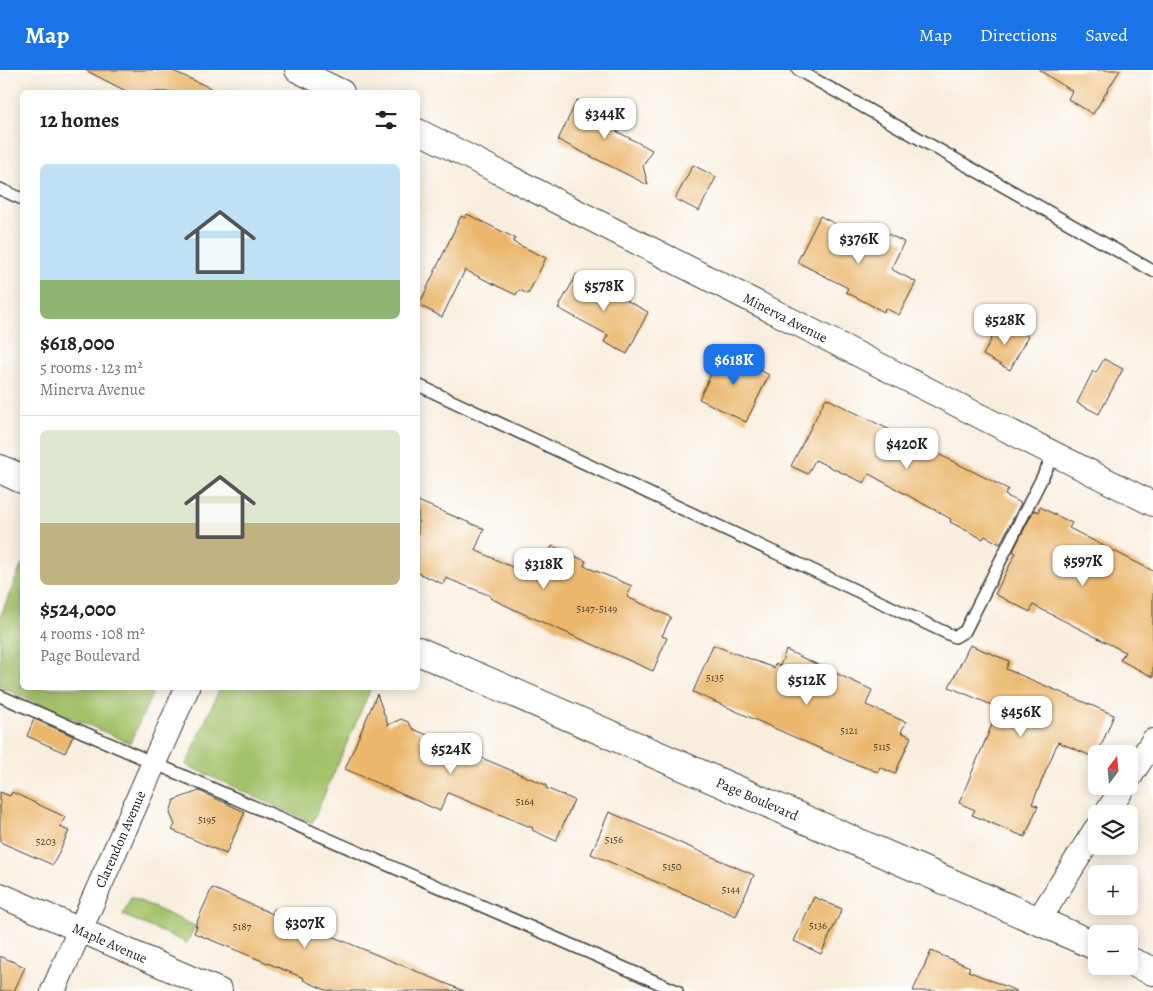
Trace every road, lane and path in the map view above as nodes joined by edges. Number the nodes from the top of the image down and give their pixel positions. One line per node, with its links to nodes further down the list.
1 (297, 70): 3 (street)
2 (798, 70): 7 (lane)
3 (338, 90)
4 (420, 132): 9 (street, Minerva Avenue)
5 (0, 189): 6 (lane)
6 (20, 198)
7 (1153, 271)
8 (420, 386): 9 (lane)
9 (1054, 454): 12 (street, Minerva Avenue)
10 (0, 469): 11 (main road)
11 (20, 478)
12 (1153, 504)
13 (420, 652): 21 (main road, Page Boulevard)
14 (187, 690): 17 (street, Clarendon Avenue)
15 (0, 696): 17 (lane)
16 (1153, 740): 18 (street)
17 (155, 763): 22 (street, Clarendon Avenue); 28 (lane)
18 (1138, 764)
19 (1088, 842): 21 (street)
20 (0, 895): 22 (street, Maple Avenue)
21 (1038, 921): 23 (main road, Page Boulevard)
22 (80, 929): 26 (street, Clarendon Avenue); 27 (street, Maple Avenue)
23 (1088, 943)
24 (1138, 964): 25 (main road)
25 (1153, 971)
26 (53, 991)
27 (220, 991)
28 (677, 991)

